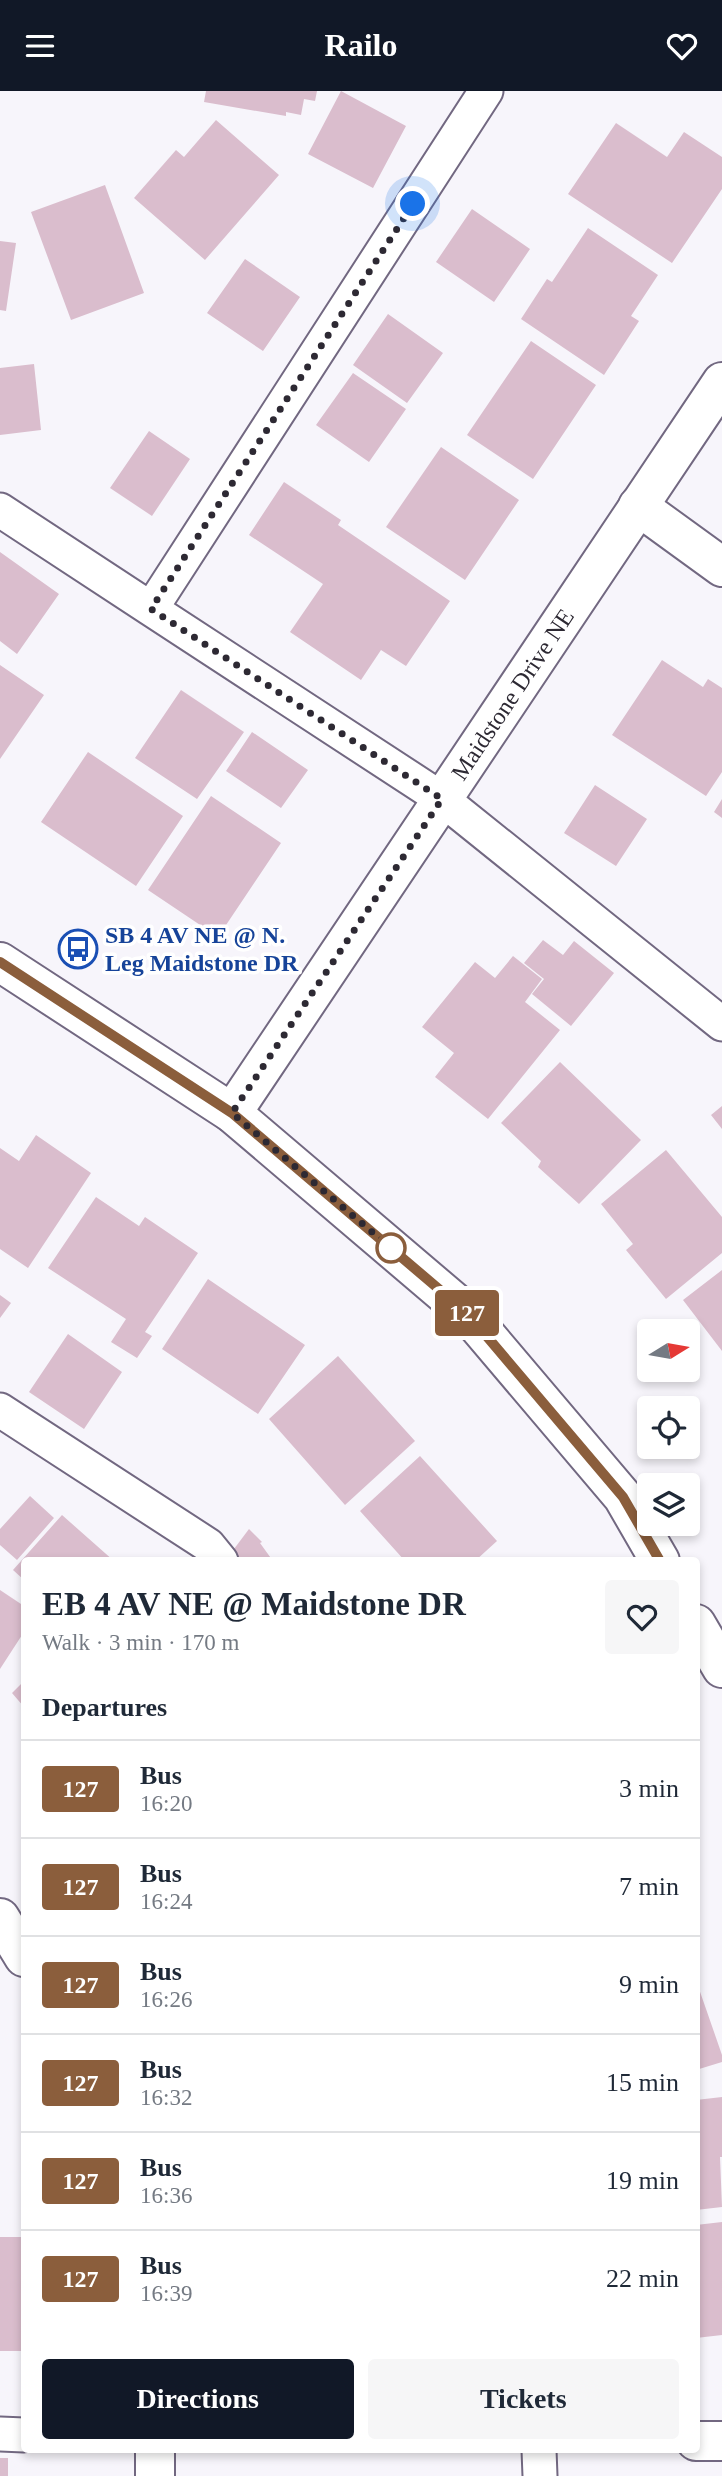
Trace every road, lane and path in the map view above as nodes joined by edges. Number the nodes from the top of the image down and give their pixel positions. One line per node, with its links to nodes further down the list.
1 (486, 91): 6 (lane)
2 (722, 381): 3 (street, Maidstone Drive NE)
3 (638, 506): 5 (street); 7 (street, Maidstone Drive NE)
4 (0, 510): 6 (lane)
5 (722, 567)
6 (151, 609): 7 (lane)
7 (442, 799): 9 (lane); 10 (street, Maidstone Drive NE)
8 (0, 962): 10 (street)
9 (722, 1024)
10 (232, 1113): 13 (street)
11 (0, 1410): 12 (lane)
12 (218, 1557)
13 (658, 1557)
14 (700, 1631): 15 (street)
15 (722, 1668)
16 (0, 1918): 17 (street)
17 (21, 1952)
18 (0, 2434): 19 (lane)
19 (21, 2435)
20 (700, 2441): 21 (street)
21 (722, 2441)
22 (155, 2453): 24 (street)
23 (539, 2453): 25 (lane)
24 (155, 2476)
25 (540, 2476)

